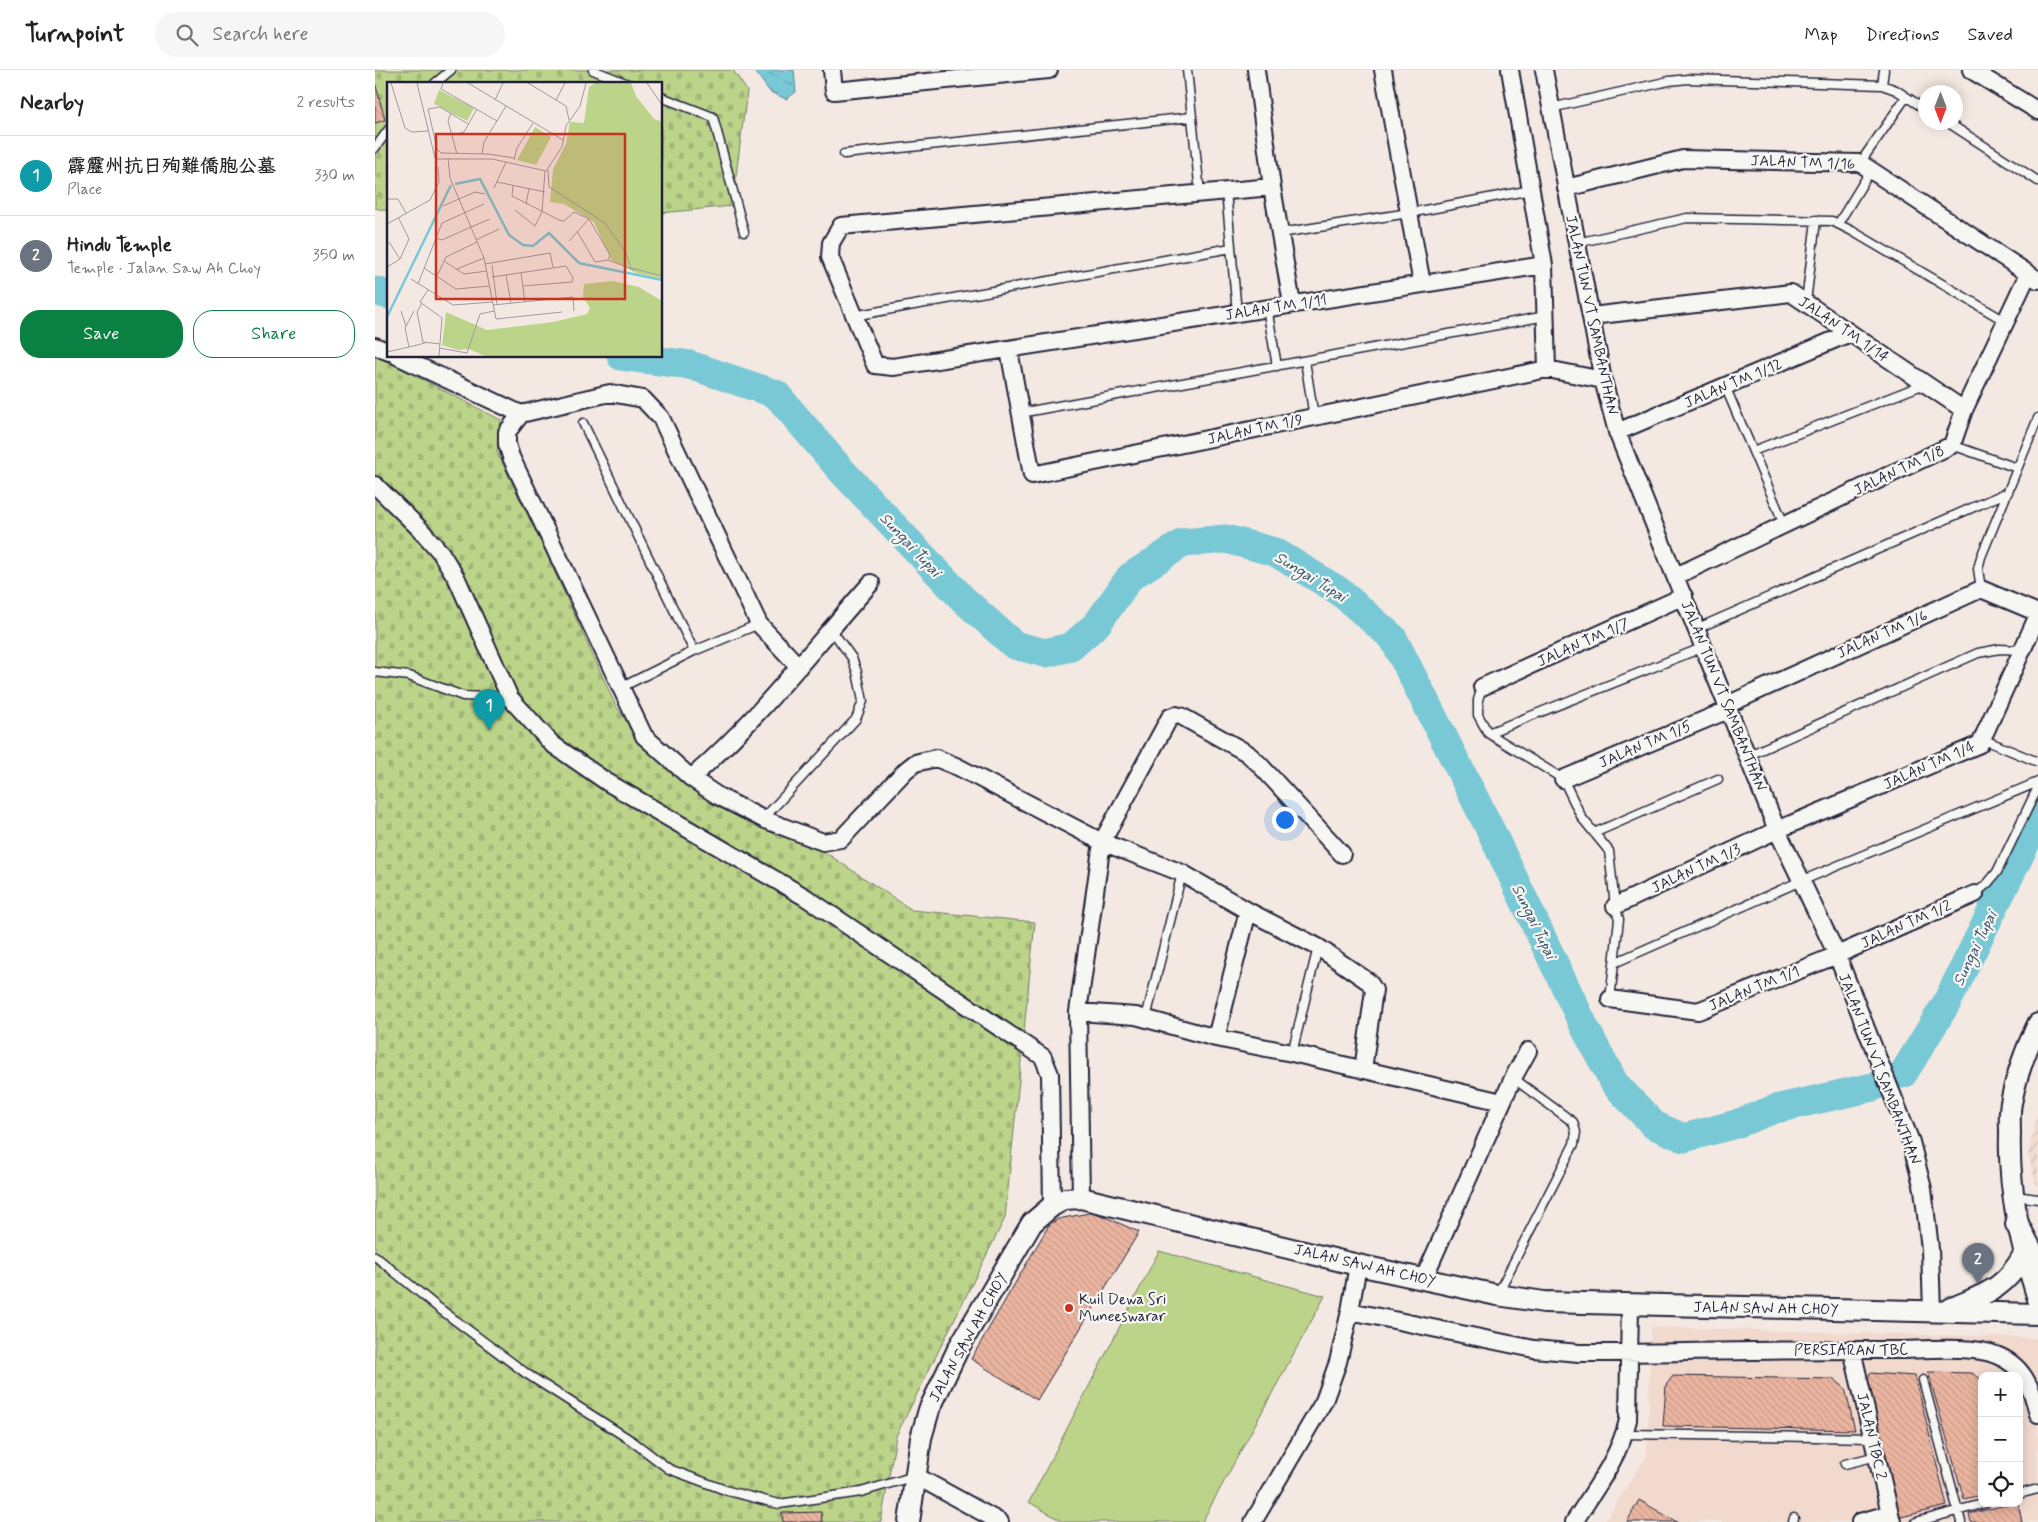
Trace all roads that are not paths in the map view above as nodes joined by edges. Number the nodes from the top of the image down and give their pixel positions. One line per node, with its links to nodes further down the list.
1 (451, 70): 12 (lane)
2 (593, 70): 13 (lane)
3 (832, 70): 4 (street)
4 (1049, 70)
5 (1187, 70): 20 (lane)
6 (1256, 70): 27 (street)
7 (1383, 70): 32 (street)
8 (1510, 70): 29 (street)
9 (1544, 70): 18 (street, JALAN TUN VT SAMBANTHAN)
10 (1884, 70): 14 (lane)
11 (1971, 70): 19 (street)
12 (436, 82)
13 (623, 82)
14 (1882, 84): 15 (lane); 18 (lane)
15 (1906, 96): 17 (lane); 25 (lane)
16 (663, 98): 35 (lane)
17 (1918, 104)
18 (1551, 108): 28 (street, JALAN TUN VT SAMBANTHAN)
19 (2038, 111)
20 (1192, 117): 24 (lane); 31 (lane)
21 (1959, 130): 26 (lane)
22 (387, 132): 23 (lane)
23 (375, 148)
24 (843, 154)
25 (1866, 167): 28 (street, JALAN TM 1/16); 34 (lane); 40 (street, JALAN TM 1/16)
26 (2038, 181)
27 (1272, 187): 30 (street); 36 (street)
28 (1566, 188): 37 (street, JALAN TUN VT SAMBANTHAN)
29 (1531, 190): 32 (lane); 39 (street)
30 (1226, 191): 31 (street); 38 (lane)
31 (1200, 193): 46 (street)
32 (1409, 213): 36 (lane); 41 (street)
33 (1816, 220): 34 (lane); 37 (lane); 42 (lane)
34 (1838, 224): 49 (lane)
35 (744, 232)
36 (1280, 233): 43 (street)
37 (1577, 243): 48 (street, JALAN TUN VT SAMBANTHAN)
38 (1231, 248): 45 (lane); 46 (lane)
39 (1544, 265): 41 (street, JALAN TM 1/11); 47 (street)
40 (2033, 277): 49 (street, JALAN TM 1/8)
41 (1422, 284): 43 (street, JALAN TM 1/11)
42 (1806, 303): 48 (street, JALAN TM 1/14); 50 (street, JALAN TM 1/14)
43 (1292, 304): 44 (street, JALAN TM 1/11)
44 (1267, 308): 45 (street, JALAN TM 1/11); 56 (lane)
45 (1237, 313): 52 (street, JALAN TM 1/11)
46 (853, 316): 52 (street, JALAN TM 1/11)
47 (1546, 316): 55 (lane); 57 (street)
48 (1591, 316): 58 (street, JALAN TUN VT SAMBANTHAN)
49 (2005, 322): 61 (street, JALAN TM 1/8)
50 (1850, 333): 59 (street, JALAN TM 1/14); 60 (street, JALAN TM 1/12)
51 (375, 346): 53 (street)
52 (1009, 350): 62 (street, JALAN TM 1/9)
53 (387, 351)
54 (401, 358): 63 (street)
55 (1305, 360): 56 (lane); 64 (lane)
56 (1277, 366): 62 (lane)
57 (1547, 369): 58 (street, JALAN TM 1/9); 64 (street, JALAN TM 1/9)
58 (1603, 380): 67 (street, JALAN TUN VT SAMBANTHAN)
59 (1925, 384): 61 (street, JALAN TM 1/14); 69 (lane)
60 (1725, 386): 67 (street, JALAN TM 1/12); 69 (lane)
61 (1964, 410): 68 (street, JALAN TM 1/8)
62 (1020, 413): 64 (street, JALAN TM 1/9)
63 (521, 414): 79 (street); 88 (street)
64 (1314, 417)
65 (2038, 418): 70 (lane)
66 (583, 423): 84 (lane)
67 (1617, 432): 74 (street, JALAN TUN VT SAMBANTHAN)
68 (1952, 445): 70 (lane); 73 (street, JALAN TM 1/8)
69 (1753, 452): 73 (lane)
70 (2017, 468): 72 (lane)
71 (375, 485): 89 (street)
72 (2008, 492): 76 (lane); 81 (lane)
73 (1784, 524): 74 (street, JALAN TM 1/8)
74 (1675, 576): 77 (street, JALAN TUN VT SAMBANTHAN)
75 (871, 583): 80 (street)
76 (1981, 590): 78 (street); 90 (street, JALAN TM 1/6)
77 (1684, 596): 81 (street, JALAN TUN VT SAMBANTHAN); 87 (street, JALAN TM 1/7)
78 (2038, 614): 83 (street, JALAN TM 1/4)
79 (759, 624): 84 (lane); 85 (street)
80 (831, 629): 85 (street); 100 (lane)
81 (1697, 629): 82 (street, JALAN TUN VT SAMBANTHAN)
82 (1704, 647): 90 (street, JALAN TUN VT SAMBANTHAN); 91 (lane)
83 (2022, 650): 92 (street, JALAN TM 1/4); 93 (lane)
84 (694, 651): 88 (lane)
85 (799, 667): 95 (street)
86 (375, 672): 89 (lane)
87 (1482, 687): 91 (lane)
88 (620, 688): 95 (street)
89 (510, 698): 126 (street)
90 (1727, 707): 93 (street, JALAN TUN VT SAMBANTHAN); 96 (street, JALAN TM 1/5)
91 (1488, 733): 96 (lane)
92 (1983, 739): 94 (lane); 101 (street, JALAN TM 1/4)
93 (1747, 756): 101 (street, JALAN TUN VT SAMBANTHAN)
94 (2038, 762)
95 (691, 778): 100 (street)
96 (1563, 779): 102 (lane)
97 (1718, 779): 102 (lane)
98 (2038, 782): 106 (lane)
99 (2038, 787): 107 (lane)
100 (763, 819): 103 (street)
101 (1777, 830): 106 (street, JALAN TUN VT SAMBANTHAN); 108 (street, JALAN TM 1/3)
102 (1594, 833): 108 (lane)
103 (1102, 842): 104 (street); 105 (street); 114 (street)
104 (1341, 854)
105 (1182, 873): 109 (street); 115 (lane)
106 (1801, 881): 111 (street, JALAN TUN VT SAMBANTHAN); 112 (lane)
107 (1975, 894): 111 (street, JALAN TM 1/2)
108 (1615, 906): 112 (lane)
109 (1248, 911): 110 (street); 117 (street)
110 (1318, 947): 119 (lane); 120 (street)
111 (1837, 955): 113 (street, JALAN TM 1/1); 136 (street, JALAN TUN VT SAMBANTHAN)
112 (1614, 963): 113 (lane)
113 (1610, 999)
114 (1078, 1012): 115 (street); 124 (street)
115 (1146, 1018): 117 (street)
116 (2038, 1024): 123 (street)
117 (1216, 1038): 119 (street)
118 (1528, 1051): 121 (street)
119 (1292, 1053): 120 (street)
120 (1363, 1070): 122 (street)
121 (1513, 1078): 122 (street); 132 (lane)
122 (1502, 1102): 131 (street)
123 (2012, 1195): 125 (lane); 127 (street)
124 (1081, 1198): 126 (street, JALAN SAW AH CHOY); 130 (street, JALAN SAW AH CHOY)
125 (2038, 1199)
126 (1052, 1206): 146 (street, JALAN SAW AH CHOY)
127 (2017, 1224): 129 (main road)
128 (375, 1256): 146 (lane)
129 (2031, 1259): 133 (street); 136 (street)
130 (1358, 1265): 131 (street, JALAN SAW AH CHOY); 135 (street)
131 (1424, 1278): 132 (street, JALAN SAW AH CHOY)
132 (1497, 1294): 134 (street, JALAN SAW AH CHOY)
133 (2038, 1299)
134 (1630, 1305): 136 (street, JALAN SAW AH CHOY); 139 (street)
135 (1350, 1311): 139 (street, PERSIARAN TBC); 154 (street)
136 (1939, 1311): 137 (street, JALAN SAW AH CHOY)
137 (2038, 1314)
138 (1851, 1350): 139 (street, PERSIARAN TBC); 141 (street, PERSIARAN TBC); 143 (street, JALAN TBC 2)
139 (1630, 1353): 142 (street)
140 (1923, 1380): 150 (lane)
141 (2038, 1414)
142 (1625, 1434): 143 (lane); 155 (street)
143 (1873, 1438): 144 (street, JALAN TBC 2)
144 (1878, 1456): 145 (lane); 151 (street, JALAN TBC 2)
145 (1845, 1464)
146 (916, 1476): 152 (street, JALAN SAW AH CHOY); 153 (street)
147 (2038, 1489): 148 (lane)
148 (2023, 1493)
149 (1978, 1505): 150 (lane)
150 (1958, 1511): 157 (lane); 158 (lane)
151 (1891, 1518): 156 (street)
152 (909, 1522)
153 (1000, 1522)
154 (1253, 1522)
155 (1574, 1522)
156 (1860, 1522)
157 (1916, 1522)
158 (1961, 1522)

